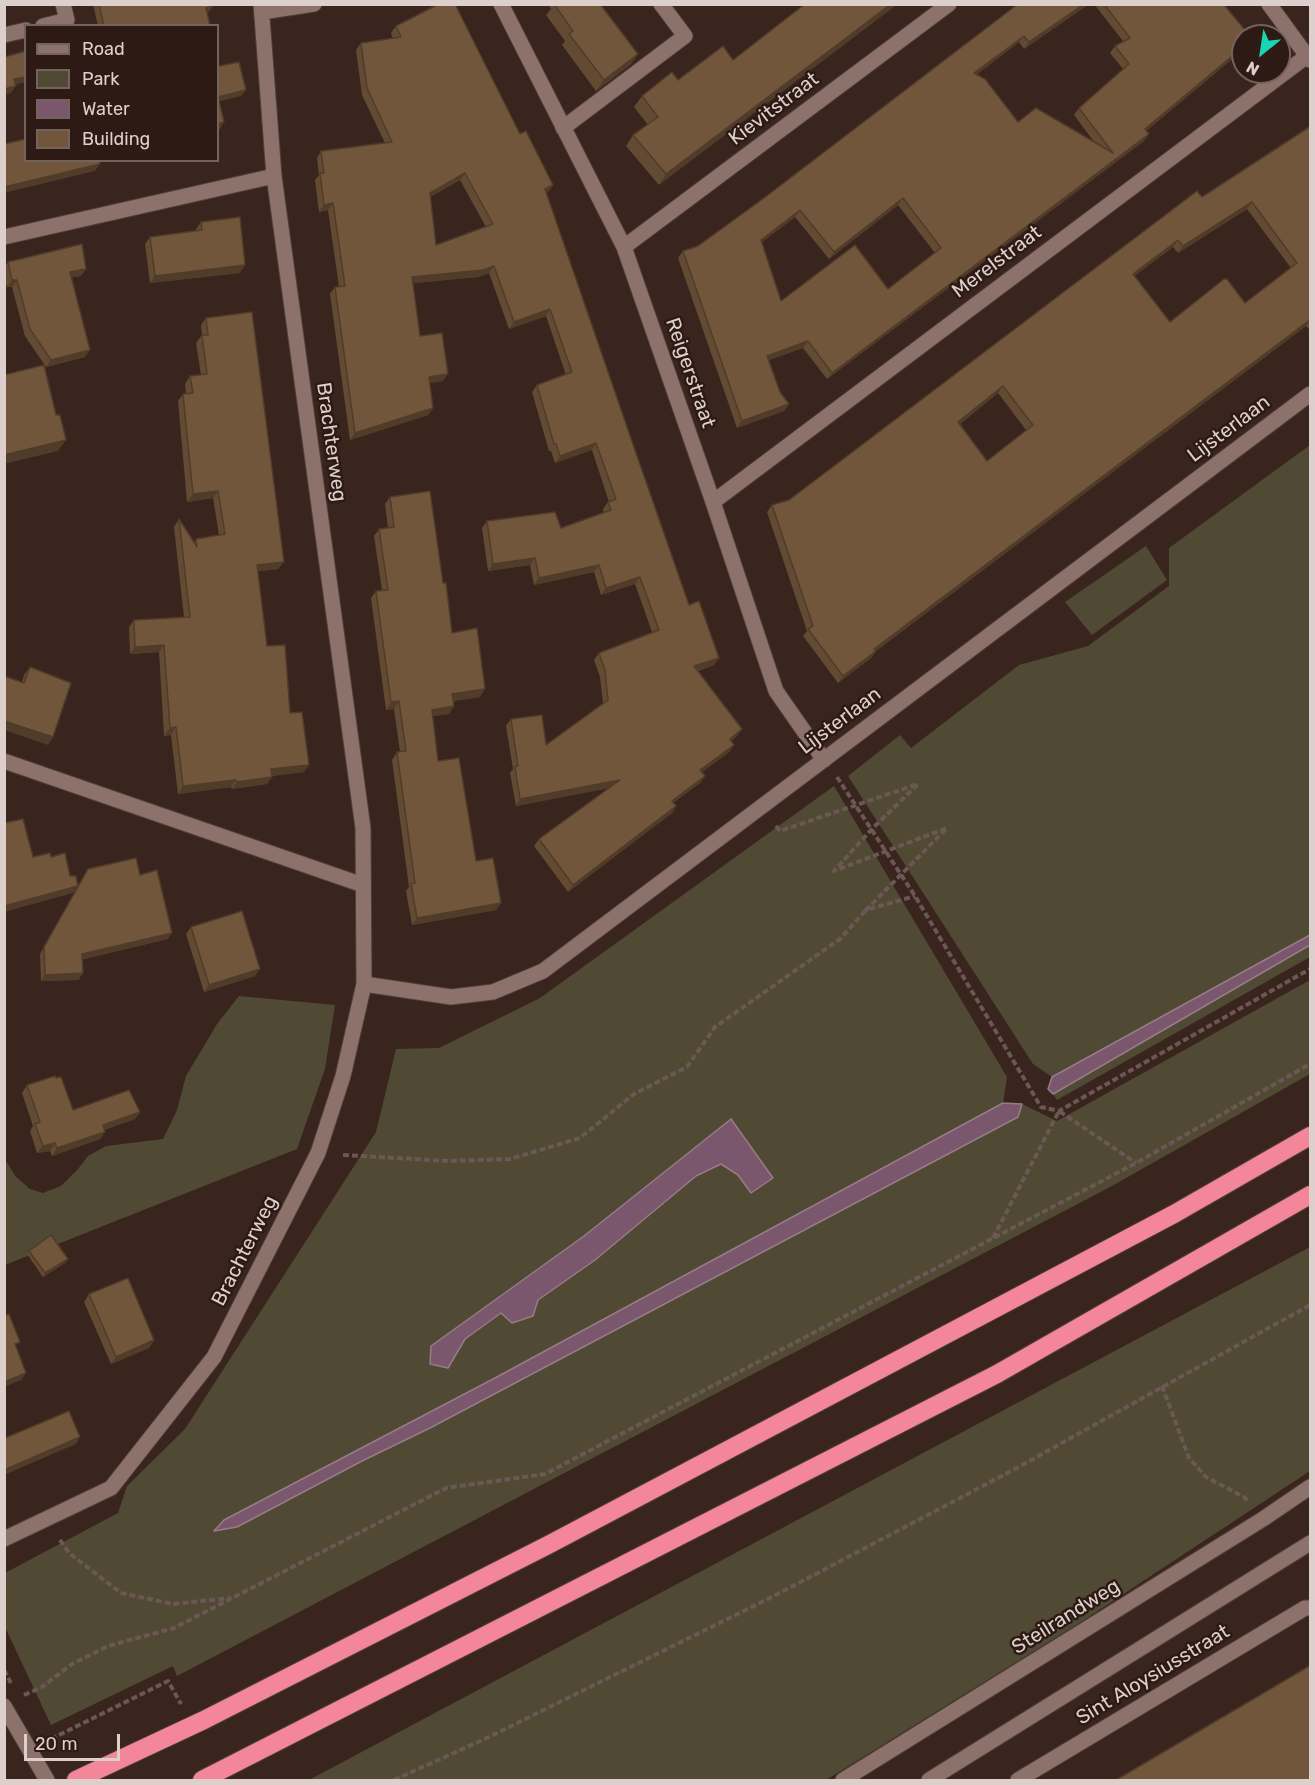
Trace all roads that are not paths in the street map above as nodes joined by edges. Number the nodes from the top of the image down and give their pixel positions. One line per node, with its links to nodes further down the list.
1 (63, 4): 8 (street)
2 (314, 4): 7 (street)
3 (501, 4): 12 (street, Reigerstraat)
4 (661, 4): 12 (street)
5 (949, 4): 15 (street, Kievitstraat)
6 (1269, 4): 11 (street)
7 (261, 8): 13 (street, Brachterweg)
8 (51, 24)
9 (24, 30): 10 (street)
10 (4, 35)
11 (1309, 58): 17 (street, Merelstraat)
12 (564, 128): 15 (street, Reigerstraat)
13 (274, 176): 14 (street); 20 (street, Brachterweg)
14 (4, 237)
15 (624, 247): 17 (street, Reigerstraat)
16 (1311, 394): 19 (street, Lijsterlaan)
17 (713, 502): 19 (street, Reigerstraat)
18 (4, 760): 20 (street)
19 (824, 760): 21 (street, Lijsterlaan)
20 (363, 885): 21 (street, Brachterweg)
21 (364, 984): 25 (street, Brachterweg)
22 (1311, 1136): 30 (highway)
23 (1311, 1196): 31 (highway)
24 (1311, 1487): 32 (street, Steilrandweg)
25 (4, 1539)
26 (1311, 1543): 33 (street)
27 (1311, 1608): 34 (street, Sint Aloysiusstraat)
28 (11, 1702): 29 (street)
29 (47, 1780)
30 (76, 1780)
31 (202, 1780)
32 (843, 1780)
33 (929, 1780)
34 (1018, 1780)

